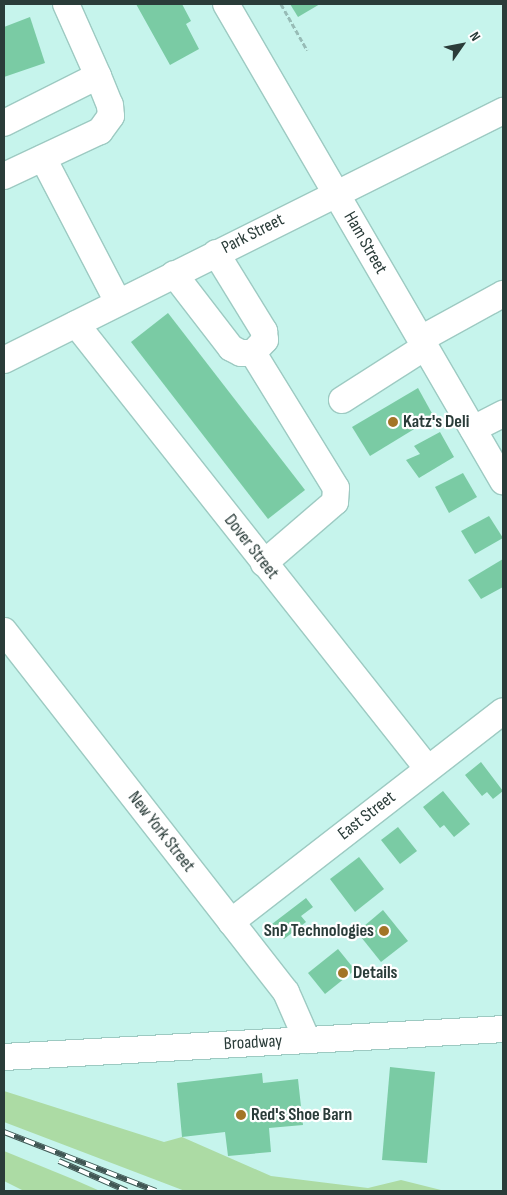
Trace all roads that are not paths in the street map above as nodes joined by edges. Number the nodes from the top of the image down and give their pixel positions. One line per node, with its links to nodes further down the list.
1 (66, 4): 3 (street)
2 (226, 4): 8 (street, Ham Street)
3 (98, 76): 5 (street); 6 (street)
4 (503, 111): 8 (street, Park Street)
5 (4, 123)
6 (43, 158): 7 (street); 12 (street)
7 (4, 176)
8 (336, 193): 9 (street, Park Street); 14 (street, Ham Street)
9 (216, 253): 10 (street, Park Street); 15 (street)
10 (174, 274): 12 (street, Park Street); 15 (street)
11 (503, 294): 14 (street)
12 (118, 302): 13 (street, Park Street)
13 (76, 324): 16 (street, Park Street); 21 (street, Dover Street)
14 (423, 343): 17 (street); 19 (street, Ham Street)
15 (253, 353): 21 (street)
16 (4, 360)
17 (342, 400)
18 (503, 414): 19 (street)
19 (473, 429): 20 (street, Ham Street)
20 (503, 481)
21 (264, 563): 24 (street, Dover Street)
22 (4, 631): 25 (street, New York Street)
23 (503, 711): 24 (street, East Street)
24 (428, 769): 25 (street, East Street)
25 (231, 922): 27 (street, New York Street)
26 (503, 1029): 27 (street, Broadway)
27 (307, 1040): 28 (street, Broadway)
28 (4, 1057)

